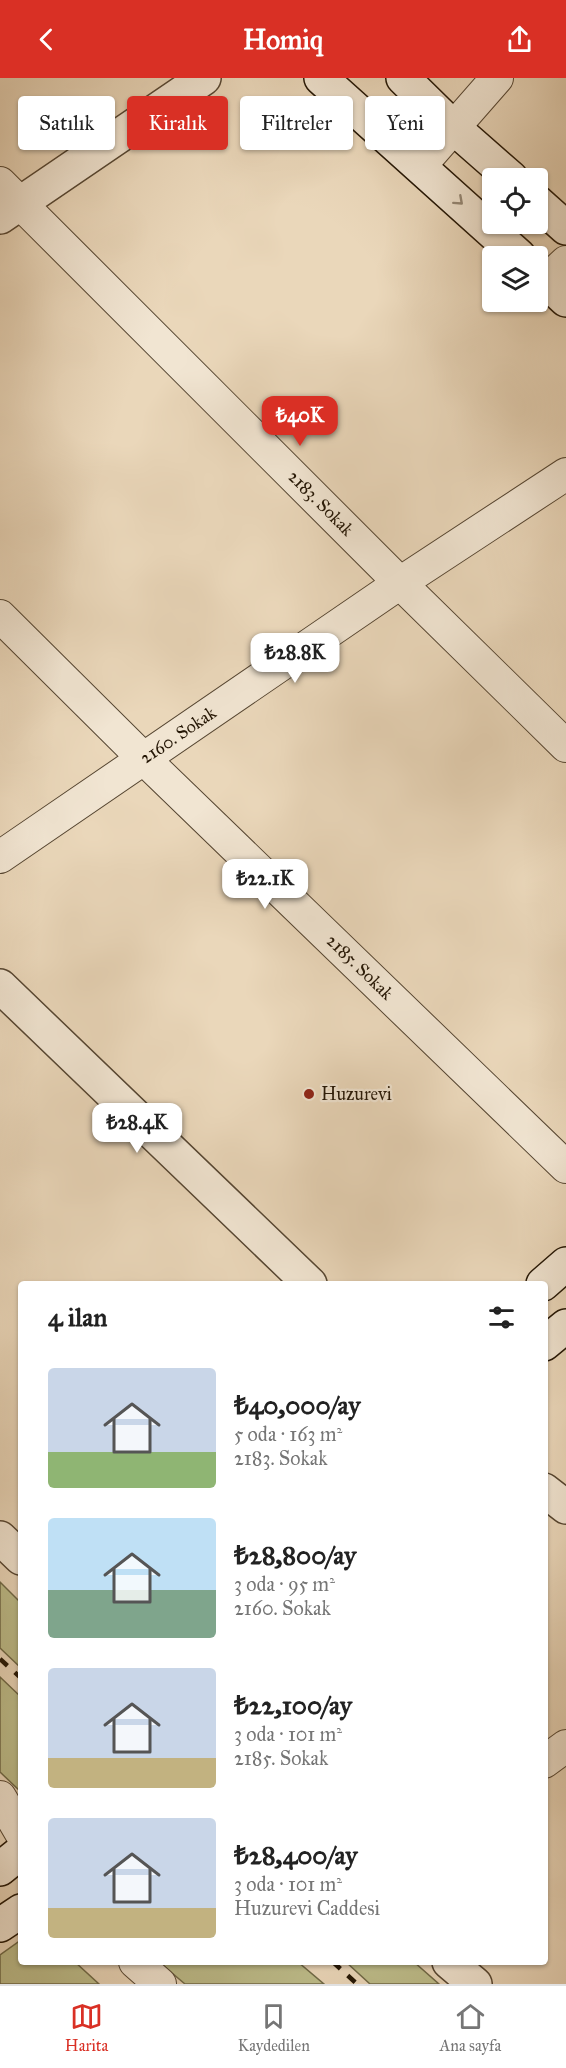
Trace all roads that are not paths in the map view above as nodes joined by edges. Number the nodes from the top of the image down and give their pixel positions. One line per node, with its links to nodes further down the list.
1 (204, 78): 8 (street)
2 (321, 78): 6 (street)
3 (403, 78): 5 (street)
4 (497, 78): 5 (street)
5 (454, 128): 6 (street); 7 (street)
6 (420, 166): 11 (street, one-way to 11)
7 (500, 168)
8 (7, 201): 13 (street, 2183. Sokak)
9 (548, 212): 10 (street)
10 (566, 228)
11 (508, 246)
12 (566, 474): 13 (street, 2160. Sokak)
13 (400, 582): 15 (street, 2183. Sokak); 16 (street, 2160. Sokak)
14 (0, 616): 16 (street, 2185. Sokak)
15 (566, 746)
16 (143, 758): 17 (street, 2160. Sokak); 19 (street, 2185. Sokak)
17 (0, 857)
18 (0, 986): 21 (street)
19 (566, 1167)
20 (566, 1264): 22 (street)
21 (307, 1281)
22 (546, 1281)
23 (566, 1326): 24 (street)
24 (548, 1341)
25 (548, 1493): 26 (street)
26 (566, 1507)
27 (0, 1538): 28 (street)
28 (18, 1555)
29 (566, 1746): 30 (street)
30 (548, 1759)
31 (0, 1797): 32 (street)
32 (18, 1828)
33 (18, 1854): 34 (street)
34 (0, 1869)
35 (18, 1913): 36 (street)
36 (0, 1925)
37 (138, 1965): 39 (street)
38 (453, 1965): 40 (street)
39 (160, 1984)
40 (475, 1984)

